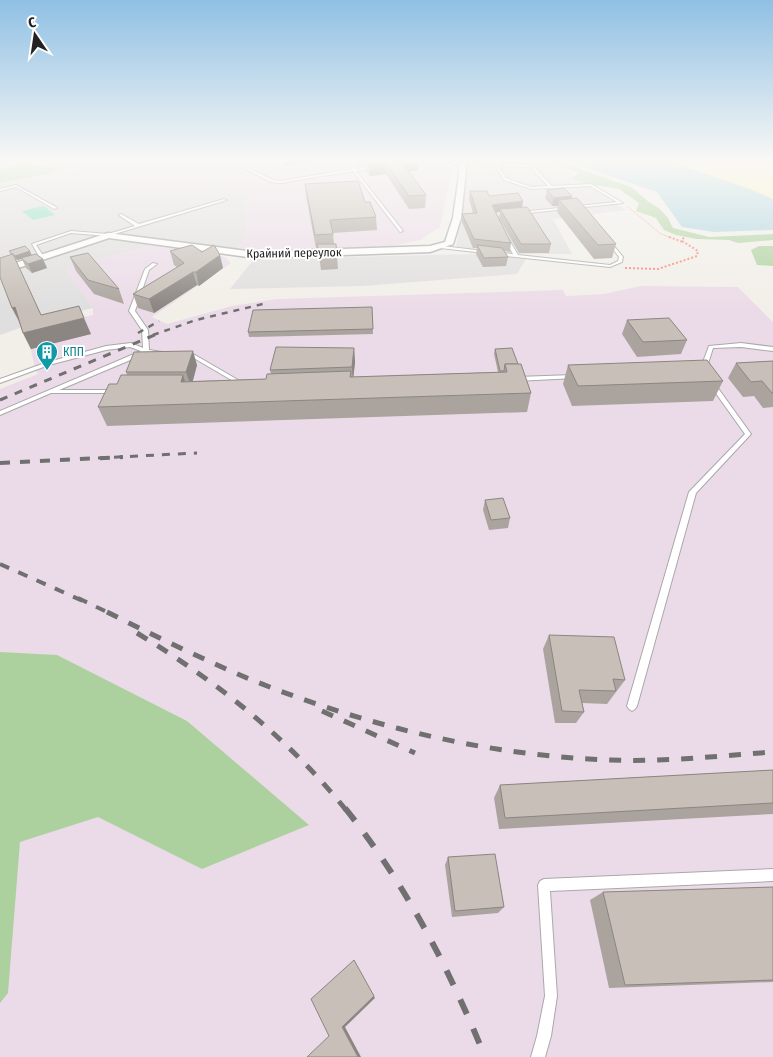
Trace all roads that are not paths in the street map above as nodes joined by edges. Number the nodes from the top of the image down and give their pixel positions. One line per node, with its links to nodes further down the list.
1 (190, 210): 7 (lane)
2 (385, 210): 8 (lane)
3 (458, 210): 12 (street)
4 (543, 210): 5 (lane)
5 (514, 213)
6 (121, 215): 7 (lane)
7 (138, 226): 10 (lane)
8 (401, 231)
9 (503, 232): 13 (lane)
10 (108, 235): 12 (street, Крайний переулок); 14 (street, Крайний переулок); 14 (lane)
11 (608, 239): 13 (lane)
12 (442, 247): 13 (lane)
13 (516, 256)
14 (42, 257): 16 (street, Крайний переулок)
15 (155, 264): 18 (lane)
16 (0, 270)
17 (773, 349): 21 (lane)
18 (146, 352): 19 (lane); 25 (lane); 27 (lane)
19 (165, 353)
20 (174, 354): 26 (lane)
21 (703, 371): 22 (lane); 30 (lane)
22 (693, 372)
23 (576, 377): 24 (lane)
24 (507, 380)
25 (0, 382)
26 (244, 386)
27 (53, 392): 28 (lane); 29 (lane)
28 (123, 392)
29 (0, 414)
30 (632, 706)
31 (773, 874): 32 (lane)
32 (538, 1057)

